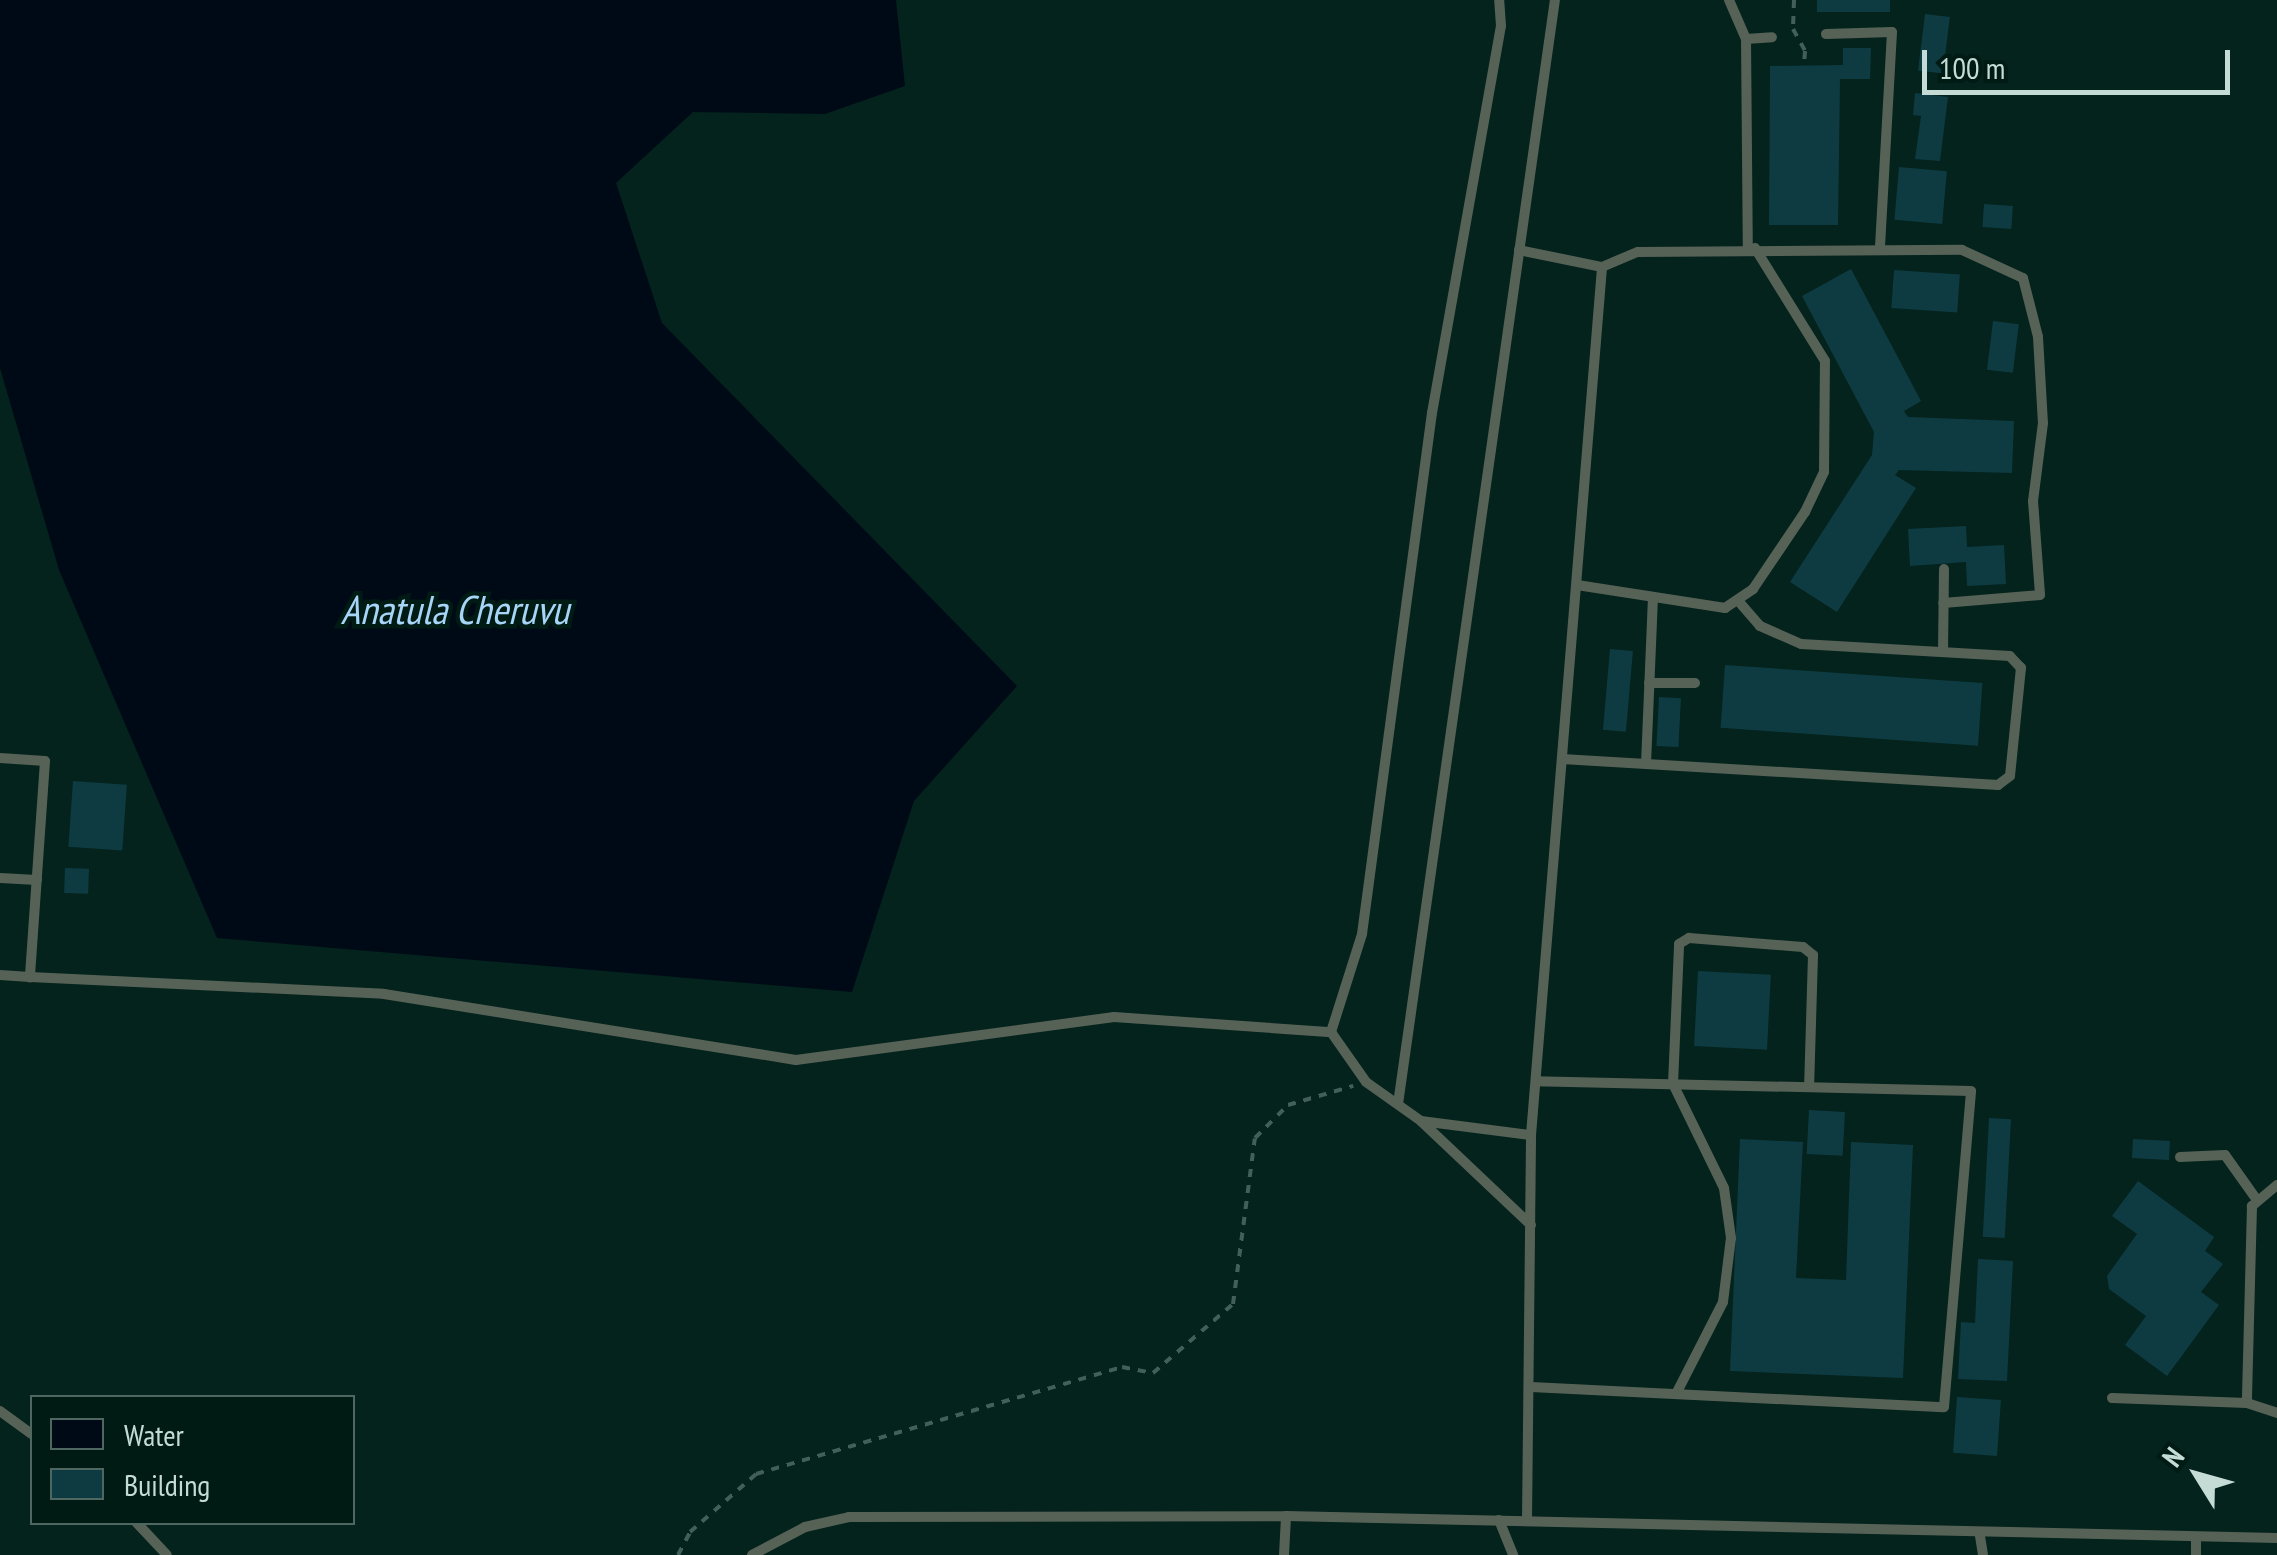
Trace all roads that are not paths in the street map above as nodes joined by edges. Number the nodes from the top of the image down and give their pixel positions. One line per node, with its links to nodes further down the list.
1 (1499, 0): 5 (lane)
2 (1507, 0): 5 (lane)
3 (1555, 0): 11 (lane)
4 (1730, 0): 8 (lane)
5 (1501, 26): 28 (lane)
6 (1826, 34): 10 (lane)
7 (1772, 38): 8 (lane)
8 (1746, 39): 9 (lane)
9 (1751, 248): 10 (lane); 12 (lane); 16 (lane)
10 (1880, 248): 17 (lane)
11 (1519, 250): 12 (lane); 32 (lane)
12 (1602, 268): 14 (lane)
13 (1944, 569): 17 (lane)
14 (1577, 585): 15 (lane); 22 (lane)
15 (1653, 597): 16 (lane); 19 (lane)
16 (1738, 601): 18 (lane)
17 (1943, 603): 18 (lane)
18 (1942, 652): 23 (lane)
19 (1649, 683): 20 (lane); 23 (lane)
20 (1695, 683)
21 (0, 758): 25 (lane)
22 (1562, 759): 23 (lane); 29 (lane)
23 (1646, 764)
24 (0, 878): 25 (lane)
25 (37, 880): 27 (lane)
26 (0, 976): 27 (lane)
27 (30, 977): 28 (lane)
28 (1332, 1032): 32 (lane)
29 (1536, 1081): 30 (lane); 34 (lane)
30 (1673, 1084): 31 (lane); 31 (lane); 40 (lane)
31 (1809, 1088): 40 (lane)
32 (1398, 1104): 33 (lane)
33 (1421, 1121): 34 (lane); 38 (lane)
34 (1531, 1135): 38 (lane)
35 (2180, 1156): 37 (lane)
36 (2277, 1185): 37 (lane)
37 (2257, 1200): 42 (lane)
38 (1531, 1225): 39 (lane)
39 (1531, 1388): 40 (lane); 48 (lane)
40 (1676, 1394)
41 (2112, 1398): 42 (lane)
42 (2246, 1404): 44 (lane)
43 (0, 1411): 45 (lane)
44 (2277, 1412)
45 (30, 1433)
46 (1286, 1516): 47 (lane); 54 (lane); 55 (lane)
47 (1500, 1520): 48 (lane); 56 (lane)
48 (1527, 1522): 50 (lane)
49 (139, 1525): 53 (lane)
50 (1980, 1536): 52 (lane); 57 (lane)
51 (2277, 1538): 52 (lane)
52 (2196, 1539): 58 (lane)
53 (167, 1555)
54 (752, 1555)
55 (1284, 1555)
56 (1513, 1555)
57 (1983, 1555)
58 (2196, 1555)

